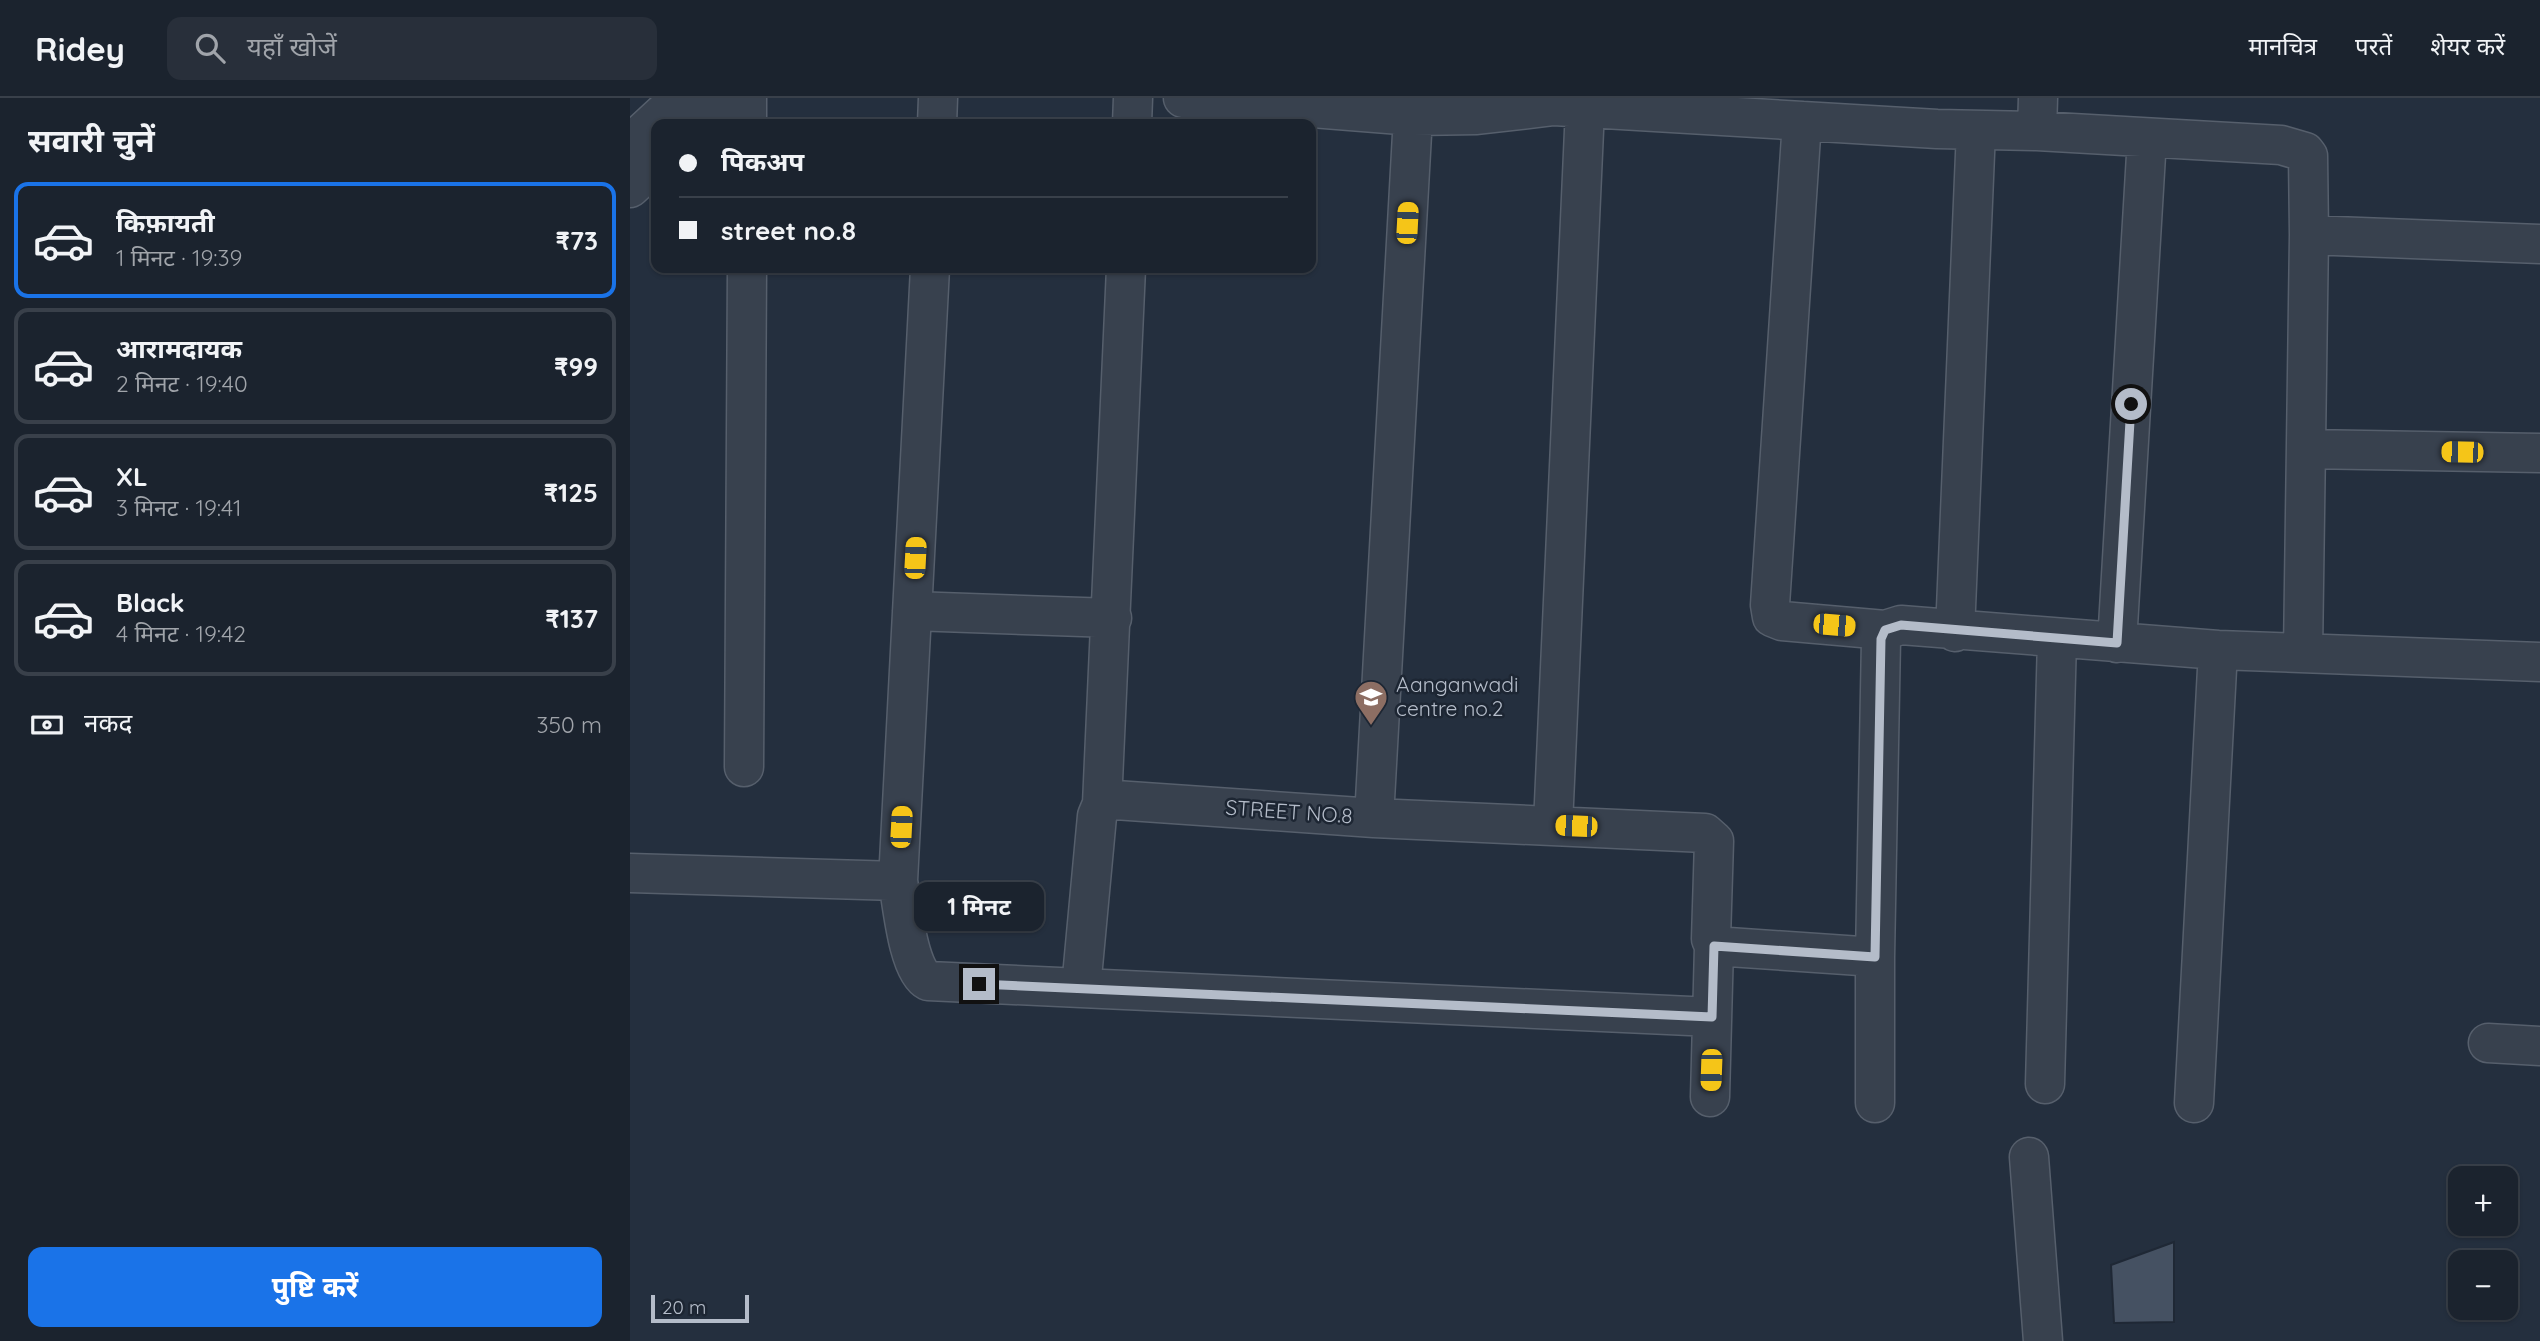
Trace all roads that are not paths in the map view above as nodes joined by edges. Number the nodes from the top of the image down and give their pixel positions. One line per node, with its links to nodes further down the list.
1 (680, 98): 12 (street)
2 (727, 98): 13 (street)
3 (747, 98): 14 (street)
4 (938, 98): 15 (street)
5 (1133, 98): 16 (street)
6 (1184, 98): 7 (street)
7 (1362, 104): 11 (street)
8 (1565, 104): 11 (street); 17 (street); 43 (street)
9 (1859, 111): 17 (street); 19 (street)
10 (2038, 115): 19 (street); 20 (street)
11 (1413, 116): 42 (street, STREET NO.8)
12 (657, 119)
13 (704, 119)
14 (747, 119)
15 (937, 119)
16 (1132, 119)
17 (1802, 121): 33 (street)
18 (651, 125): 21 (street)
19 (1976, 130): 34 (street)
20 (2147, 138): 24 (street); 36 (street)
21 (630, 144)
22 (651, 169): 23 (street)
23 (630, 188)
24 (2309, 235): 25 (street); 29 (street)
25 (2540, 244)
26 (747, 273): 40 (street)
27 (930, 273): 31 (street)
28 (1126, 273): 32 (street)
29 (2306, 449): 30 (street); 38 (street)
30 (2540, 453)
31 (912, 611): 32 (street); 45 (street)
32 (1112, 618): 41 (street)
33 (1885, 630): 34 (street); 47 (street)
34 (1955, 632): 35 (street)
35 (2057, 639): 36 (street); 52 (street)
36 (2117, 643): 37 (street)
37 (2218, 650): 38 (street); 55 (street)
38 (2303, 653): 39 (street)
39 (2540, 662)
40 (744, 767)
41 (1102, 804): 42 (street, STREET NO.8); 48 (street)
42 (1374, 818): 43 (street)
43 (1553, 825): 46 (street)
44 (630, 873): 45 (street)
45 (898, 881): 48 (street)
46 (1714, 946): 47 (street); 49 (street)
47 (1875, 957): 54 (street)
48 (1081, 988): 49 (street)
49 (1712, 1017): 53 (street)
50 (2488, 1043): 51 (street)
51 (2540, 1046)
52 (2045, 1084)
53 (1710, 1097)
54 (1875, 1102)
55 (2194, 1103)
56 (2029, 1157): 57 (street)
57 (2043, 1341)

